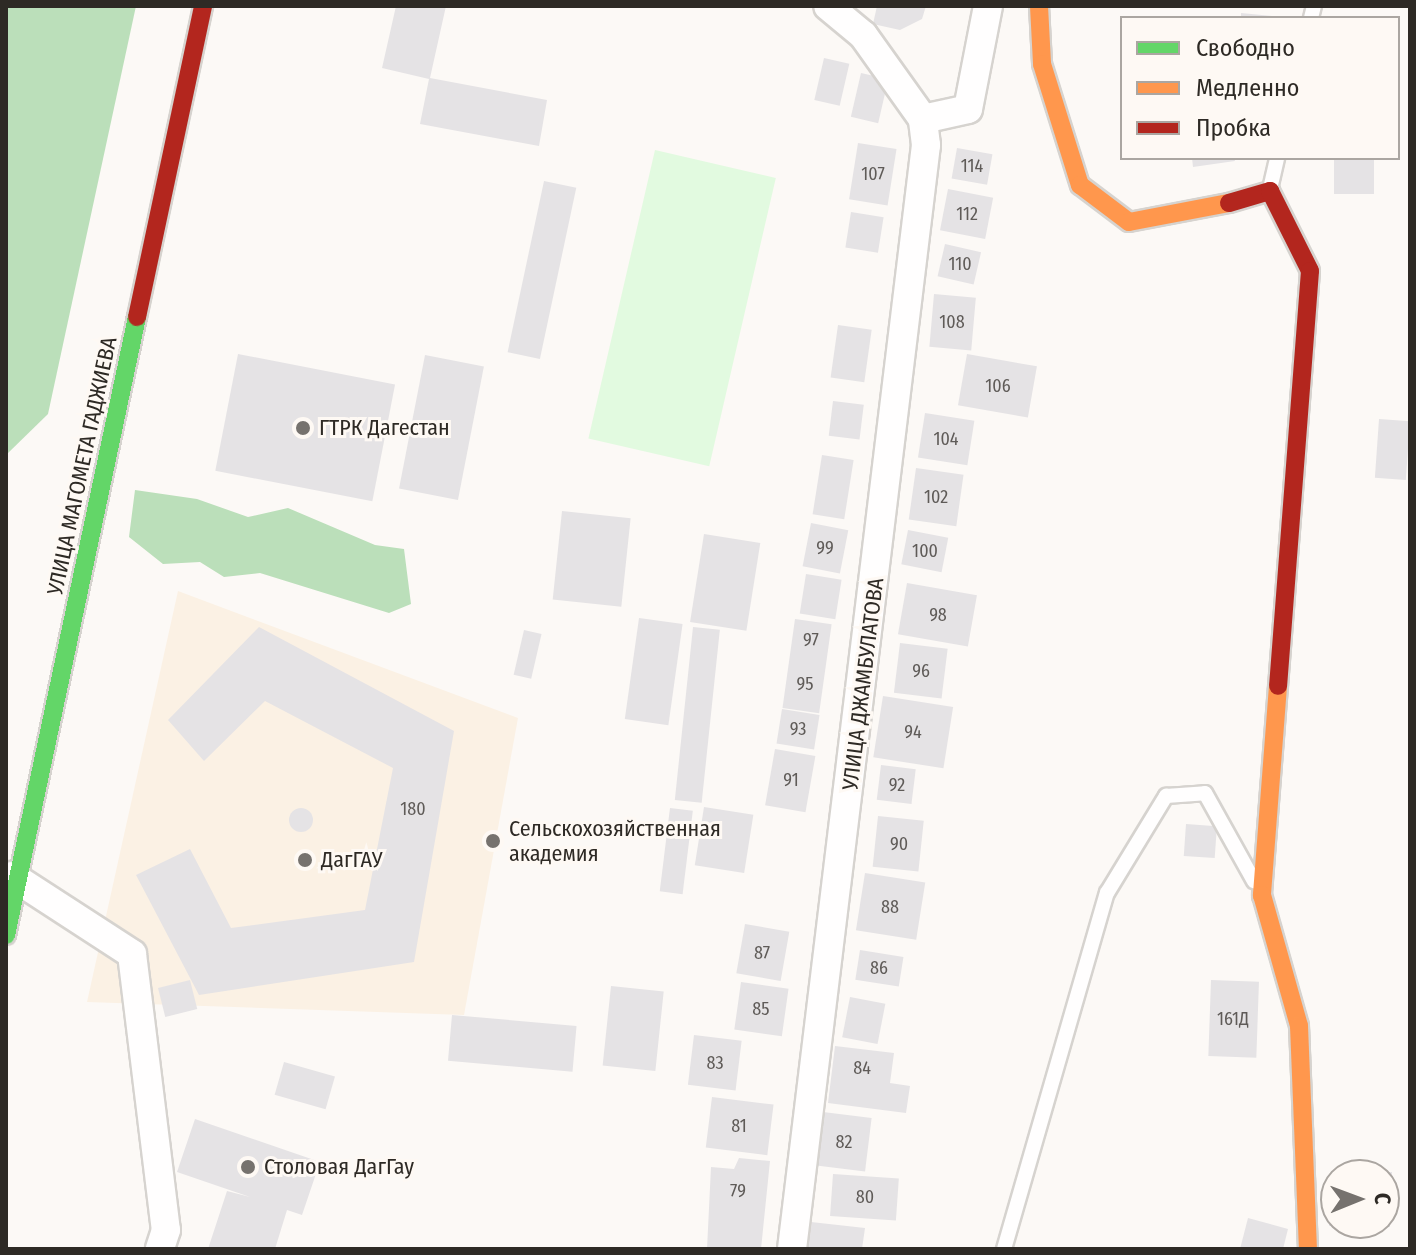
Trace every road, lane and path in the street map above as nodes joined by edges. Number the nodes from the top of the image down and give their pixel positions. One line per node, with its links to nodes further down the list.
1 (184, 6): 9 (main road, УЛИЦА МАГОМЕТА ГАДЖИЕВА)
2 (203, 6): 9 (main road, УЛИЦА МАГОМЕТА ГАДЖИЕВА)
3 (828, 6): 6 (street)
4 (988, 6): 6 (street)
5 (1039, 6): 8 (main road)
6 (923, 119): 13 (street, УЛИЦА ДЖАМБУЛАТОВА)
7 (1277, 160): 8 (lane)
8 (1270, 191): 10 (main road)
9 (12, 886): 11 (main road, УЛИЦА МАГОМЕТА ГАДЖИЕВА); 12 (street)
10 (1262, 895): 14 (lane); 15 (main road)
11 (6, 935)
12 (160, 1249)
13 (792, 1249)
14 (1004, 1249)
15 (1308, 1249)

